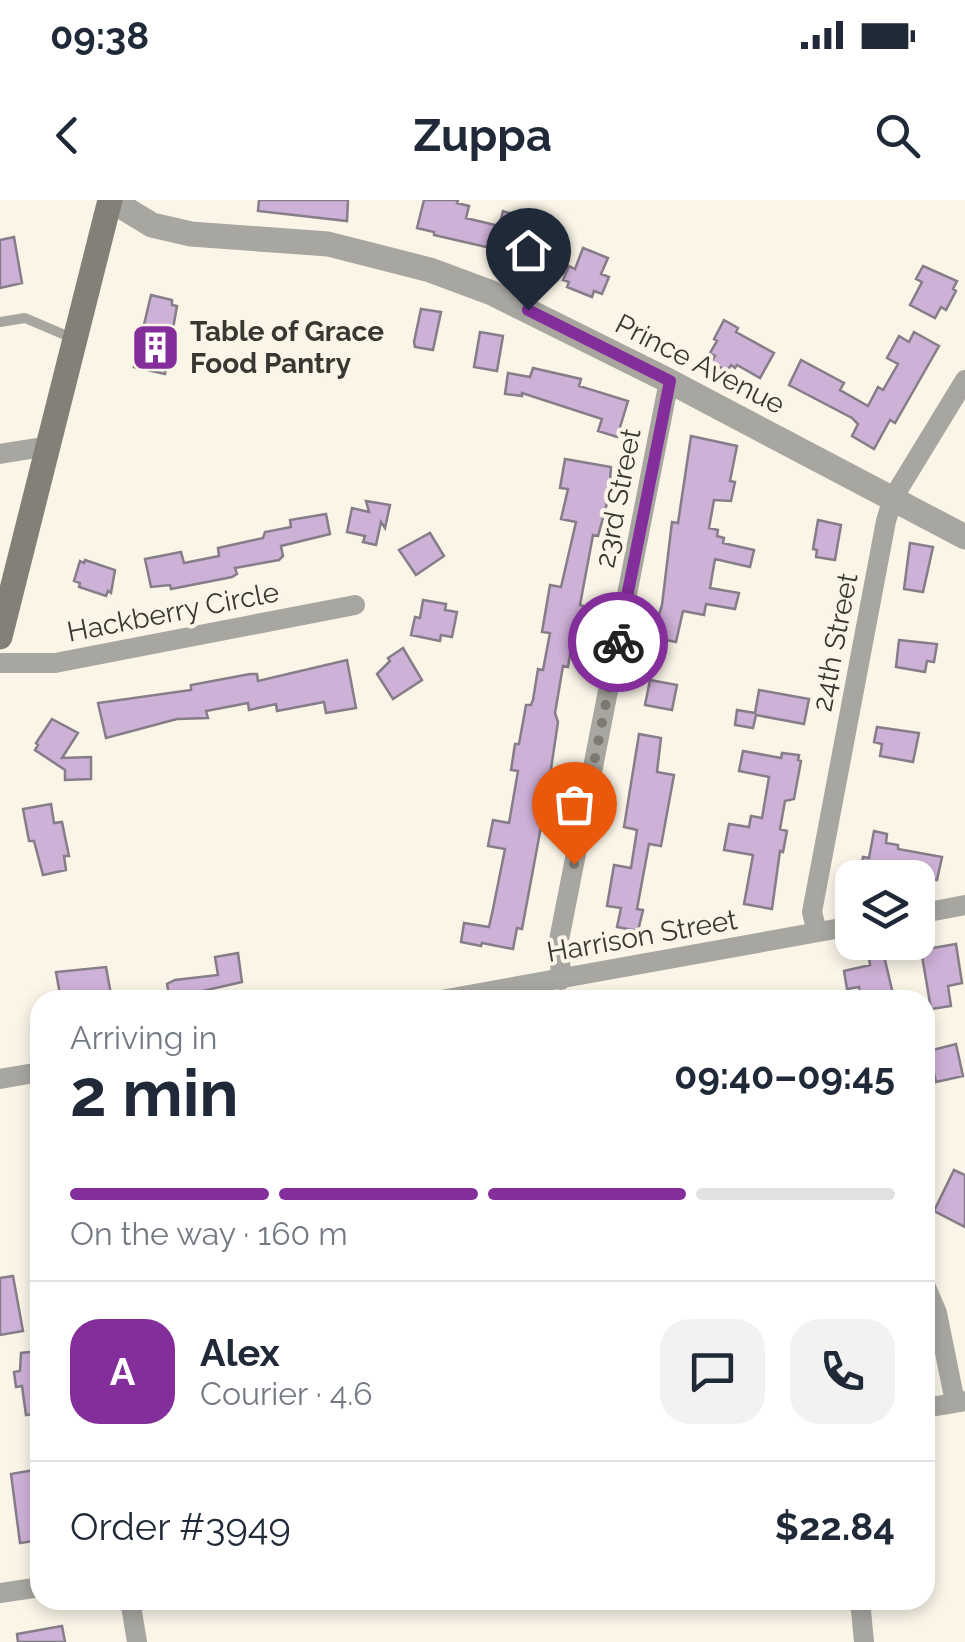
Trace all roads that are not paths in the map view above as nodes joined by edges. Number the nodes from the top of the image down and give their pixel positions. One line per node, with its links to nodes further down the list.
1 (111, 200): 3 (main road); 5 (street, Prince Avenue)
2 (0, 322): 3 (lane)
3 (77, 340): 6 (main road)
4 (965, 380): 8 (street, 24th Street)
5 (670, 381): 8 (street, Prince Avenue); 17 (street, 23rd Street)
6 (50, 446): 7 (street); 11 (main road)
7 (0, 454)
8 (893, 498): 9 (street, Prince Avenue); 16 (street, 24th Street)
9 (965, 537)
10 (355, 605): 12 (street, Hackberry Circle)
11 (0, 637)
12 (0, 663)
13 (965, 905): 14 (street)
14 (935, 911)
15 (835, 929): 16 (street, Harrison Street)
16 (817, 932): 17 (street, Harrison Street)
17 (561, 980): 18 (street, Harrison Street)
18 (501, 990)
19 (30, 1074): 20 (street)
20 (0, 1079)
21 (935, 1308): 22 (street)
22 (960, 1401): 23 (street)
23 (935, 1406)
24 (30, 1588): 25 (street)
25 (0, 1593)
26 (132, 1610): 28 (street)
27 (861, 1610): 29 (street)
28 (137, 1642)
29 (864, 1642)

